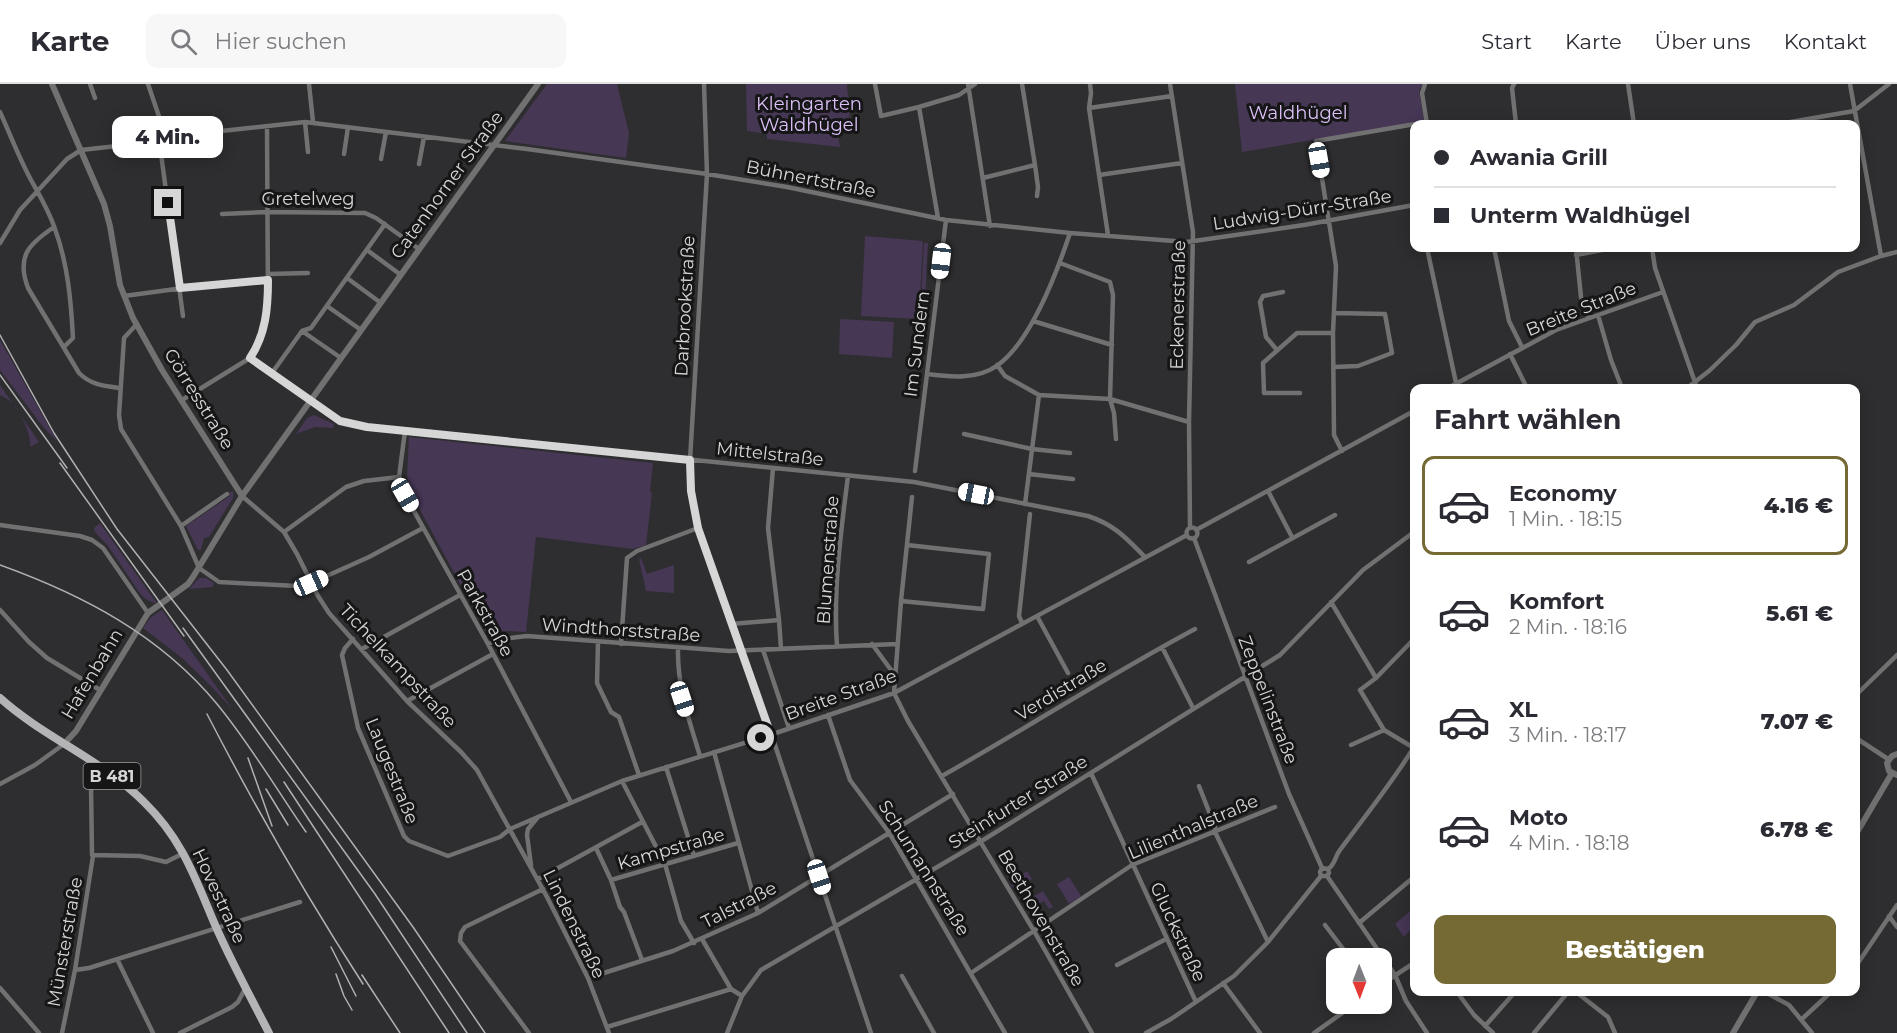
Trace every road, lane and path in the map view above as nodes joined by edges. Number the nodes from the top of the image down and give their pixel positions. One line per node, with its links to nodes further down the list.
1 (51, 84): 40 (street, Görresstraße)
2 (90, 84): 19 (street)
3 (148, 84): 35 (street)
4 (309, 84): 30 (street)
5 (538, 84): 39 (street, Catenhorner Straße)
6 (704, 84): 47 (street, Darbrookstraße)
7 (875, 84): 20 (street)
8 (975, 84): 17 (street)
9 (1022, 84): 46 (street)
10 (1090, 84): 21 (street)
11 (1170, 84): 18 (street, Eckenerstraße)
12 (1425, 84): 24 (street)
13 (1514, 84): 25 (street)
14 (1628, 84): 26 (street)
15 (1850, 84): 22 (street)
16 (1889, 84): 22 (street)
17 (968, 86): 20 (street); 49 (street)
18 (1172, 96): 21 (street); 44 (street, Eckenerstraße)
19 (95, 98)
20 (919, 107): 55 (street)
21 (1089, 108): 48 (street)
22 (1854, 111): 27 (street); 28 (street)
23 (0, 112): 50 (street)
24 (1426, 120)
25 (1516, 120)
26 (1633, 120)
27 (1802, 120)
28 (1856, 120)
29 (305, 122): 30 (street, Bühnertstraße); 32 (street, Bühnertstraße); 41 (street)
30 (313, 123): 33 (street, Bühnertstraße)
31 (1410, 126): 56 (street)
32 (267, 127): 35 (street, Bühnertstraße); 53 (street)
33 (348, 127): 34 (street, Bühnertstraße); 42 (street)
34 (386, 132): 36 (street, Bühnertstraße); 43 (street)
35 (166, 137): 37 (street, Bühnertstraße)
36 (424, 137): 39 (street, Bühnertstraße); 45 (street)
37 (159, 140): 40 (street, Bühnertstraße); 80 (street)
38 (1860, 143): 73 (street)
39 (493, 146): 47 (street, Bühnertstraße); 65 (street, Catenhorner Straße)
40 (81, 150): 50 (street); 83 (street, Görresstraße)
41 (308, 152)
42 (344, 154)
43 (381, 159)
44 (1182, 163): 48 (street); 63 (street, Eckenerstraße)
45 (419, 164)
46 (1035, 165): 49 (street); 51 (street)
47 (707, 174): 55 (street, Bühnertstraße); 125 (street, Darbrookstraße)
48 (1099, 175): 62 (street)
49 (983, 178): 59 (street)
50 (39, 191): 60 (street); 64 (street)
51 (1036, 196)
52 (1410, 206): 56 (street, Ludwig-Dürr-Straße)
53 (268, 212): 54 (street, Gretelweg); 58 (street, Gretelweg); 76 (street)
54 (222, 214)
55 (938, 219): 57 (street, Bühnertstraße)
56 (1329, 219): 63 (street, Ludwig-Dürr-Straße); 86 (street)
57 (946, 220): 59 (street, Bühnertstraße); 105 (street, Im Sundern)
58 (385, 224): 65 (street, Gretelweg); 66 (street)
59 (990, 226): 61 (street, Bühnertstraße)
60 (54, 227): 96 (street); 96 (street)
61 (1070, 233): 62 (street, Bühnertstraße); 74 (street)
62 (1108, 236): 63 (street, Bühnertstraße)
63 (1193, 242): 118 (street, Eckenerstraße)
64 (0, 243)
65 (419, 249): 77 (street, Catenhorner Straße)
66 (367, 250): 77 (street, Catenhorner Straße); 78 (street)
67 (1428, 252): 107 (street)
68 (1495, 252): 97 (street)
69 (1592, 252): 72 (street)
70 (1653, 252): 82 (street)
71 (1897, 252): 73 (street)
72 (1576, 255): 89 (street)
73 (1881, 256): 106 (street)
74 (1060, 263): 90 (street); 95 (street)
75 (308, 273): 76 (street)
76 (268, 274): 79 (street)
77 (401, 275): 84 (street, Catenhorner Straße)
78 (346, 278): 84 (street); 85 (street)
79 (268, 280): 80 (street); 100 (street)
80 (180, 288): 83 (street); 88 (street)
81 (1283, 292): 98 (street)
82 (1663, 292): 87 (street, Breite Straße); 106 (street)
83 (124, 296): 91 (street, Görresstraße)
84 (381, 303): 92 (street, Catenhorner Straße)
85 (327, 306): 92 (street); 93 (street)
86 (1334, 313): 94 (street); 103 (street)
87 (1598, 315): 89 (street, Breite Straße); 109 (street)
88 (183, 316)
89 (1589, 318): 97 (street, Breite Straße)
90 (1033, 321): 95 (street); 102 (street)
91 (136, 325): 111 (street); 115 (street, Görresstraße)
92 (361, 330): 101 (street, Catenhorner Straße)
93 (302, 331): 101 (street); 104 (street)
94 (1333, 333): 98 (street); 103 (street)
95 (1112, 345): 114 (street)
96 (64, 347): 111 (street)
97 (1522, 347): 99 (street, Breite Straße)
98 (1277, 350): 112 (street)
99 (1510, 354): 107 (street, Breite Straße); 108 (street)
100 (250, 358): 104 (street, Mittelstraße); 115 (street)
101 (341, 358): 116 (street, Catenhorner Straße)
102 (998, 365): 105 (street); 113 (street)
103 (1334, 367): 123 (street)
104 (272, 373): 116 (street, Mittelstraße)
105 (927, 374): 127 (street, Im Sundern)
106 (1694, 382): 110 (street)
107 (1456, 383)
108 (1525, 384)
109 (1620, 384)
110 (1692, 384)
111 (120, 388): 140 (street)
112 (1300, 393)
113 (1039, 395): 114 (street); 122 (street)
114 (1110, 399): 118 (street); 121 (street)
115 (182, 400): 134 (street, Görresstraße)
116 (310, 401): 119 (street, Mittelstraße); 134 (street, Catenhorner Straße)
117 (1410, 413): 123 (street)
118 (1189, 422): 143 (street, Eckenerstraße)
119 (405, 431): 125 (street, Mittelstraße); 130 (street, Parkstraße)
120 (964, 434): 122 (street)
121 (1116, 439)
122 (1032, 449): 124 (street); 128 (street)
123 (1342, 452): 132 (street)
124 (1070, 453)
125 (690, 460): 126 (street, Mittelstraße); 142 (street, Darbrookstraße)
126 (773, 468): 129 (street, Mittelstraße); 161 (street)
127 (915, 471)
128 (1029, 474): 131 (street); 136 (street)
129 (848, 476): 136 (street, Mittelstraße); 172 (street, Blumenstraße)
130 (399, 477): 141 (street, Parkstraße); 145 (street)
131 (1073, 479)
132 (1268, 491): 144 (street); 148 (street)
133 (227, 494): 140 (street)
134 (242, 496): 145 (street, Tichelkampstraße); 153 (street, Catenhorner Straße)
135 (912, 496): 150 (street)
136 (1025, 504): 151 (street, Mittelstraße)
137 (1030, 513): 162 (street)
138 (1335, 515): 148 (street)
139 (0, 525): 159 (street)
140 (181, 526): 153 (street)
141 (423, 528): 154 (street); 155 (street, Parkstraße)
142 (698, 528): 163 (street, Darbrookstraße); 169 (street)
143 (1190, 528): 144 (street); 147 (street)
144 (1196, 530): 149 (street)
145 (284, 532): 154 (street, Tichelkampstraße)
146 (1410, 534): 157 (street, Steinfurter Straße)
147 (1187, 535): 149 (street); 151 (street, Breite Straße)
148 (1292, 537): 152 (street)
149 (1194, 538): 183 (street, Zeppelinstraße)
150 (907, 545): 156 (street); 156 (street)
151 (1145, 557): 160 (street, Breite Straße)
152 (1249, 561)
153 (199, 568): 154 (street); 159 (street, Hafenbahn)
154 (311, 583): 165 (street, Tichelkampstraße)
155 (460, 595): 168 (street, Parkstraße); 175 (street)
156 (901, 601): 171 (street)
157 (1332, 602): 183 (street, Steinfurter Straße); 184 (street)
158 (0, 610): 185 (street)
159 (148, 613): 185 (street, Hafenbahn)
160 (1037, 615): 162 (street, Breite Straße); 181 (street)
161 (779, 620): 163 (street); 176 (street)
162 (1022, 623): 187 (street, Breite Straße)
163 (731, 624): 177 (street, Darbrookstraße)
164 (1195, 629): 173 (street, Verdistraße)
165 (353, 639): 175 (street, Tichelkampstraße); 219 (street, Laugestraße)
166 (598, 642): 168 (street, Windthorststraße); 169 (street, Windthorststraße); 207 (street)
167 (1410, 643): 184 (street)
168 (488, 644): 179 (street, Parkstraße)
169 (621, 644): 174 (street, Windthorststraße)
170 (872, 644): 171 (street, Windthorststraße); 172 (street, Windthorststraße); 182 (street)
171 (897, 644): 182 (street)
172 (837, 646): 176 (street, Windthorststraße)
173 (1162, 647): 190 (street); 208 (street, Verdistraße)
174 (678, 648): 177 (street, Windthorststraße); 201 (street)
175 (362, 649): 189 (street, Tichelkampstraße)
176 (781, 649): 178 (street, Windthorststraße)
177 (740, 650): 178 (street, Windthorststraße); 194 (street, Darbrookstraße)
178 (763, 650): 192 (street)
179 (493, 654): 189 (street); 214 (street, Parkstraße)
180 (1897, 655): 186 (street)
181 (1068, 673)
182 (894, 674): 187 (street)
183 (1245, 678): 190 (street, Steinfurter Straße); 231 (street, Zeppelinstraße)
184 (1376, 678): 193 (street)
185 (100, 690): 196 (street, Hafenbahn)
186 (1860, 691)
187 (894, 693): 191 (street, Breite Straße); 208 (street, Beethovenstraße)
188 (0, 698): 196 (main road, B 481)
189 (407, 701): 219 (street, Tichelkampstraße)
190 (1193, 708): 205 (street, Steinfurter Straße)
191 (828, 715): 192 (street, Breite Straße); 221 (street, Schumannstraße)
192 (789, 728): 194 (street, Breite Straße)
193 (1384, 730): 197 (street); 198 (street)
194 (771, 735): 199 (street, Breite Straße); 234 (street, Darbrookstraße)
195 (1860, 741): 203 (street)
196 (64, 744): 210 (street, Hafenbahn); 225 (main road, Hovestraße / B 481)
197 (1351, 745)
198 (1410, 745)
199 (714, 752): 201 (street, Breite Straße); 223 (street)
200 (1897, 754): 203 (street)
201 (700, 756): 204 (street, Breite Straße)
202 (1409, 756): 231 (street)
203 (1888, 759): 206 (street)
204 (666, 767): 207 (street, Breite Straße); 227 (street)
205 (1091, 773): 222 (street, Steinfurter Straße); 229 (street, Gluckstraße)
206 (1894, 774): 218 (street)
207 (639, 776): 209 (street, Breite Straße)
208 (942, 776): 213 (street, Beethovenstraße)
209 (622, 781): 214 (street, Breite Straße); 217 (street)
210 (0, 784)
211 (91, 784): 226 (street, Münsterstraße)
212 (1199, 786): 220 (street)
213 (953, 794): 221 (street, Talstraße); 222 (street, Beethovenstraße)
214 (571, 802): 216 (street, Breite Straße)
215 (1275, 807): 220 (street, Lilienthalstraße)
216 (540, 815): 219 (street, Breite Straße); 230 (street)
217 (642, 822): 224 (street); 228 (street)
218 (1860, 828)
219 (510, 829): 230 (street, Lindenstraße)
220 (1215, 832): 229 (street, Lilienthalstraße); 252 (street)
221 (890, 834): 234 (street, Talstraße); 236 (street, Schumannstraße)
222 (981, 842): 236 (street, Steinfurter Straße); 249 (street, Beethovenstraße)
223 (738, 843): 227 (street, Kampstraße); 242 (street)
224 (596, 848): 235 (street); 237 (street)
225 (184, 853): 226 (street); 246 (main road, Hovestraße / B 481)
226 (93, 855): 260 (street, Münsterstraße)
227 (694, 856): 228 (street, Kampstraße)
228 (665, 864): 237 (street, Kampstraße); 253 (street)
229 (1132, 865): 249 (street, Lilienthalstraße); 251 (street, Gluckstraße)
230 (532, 868): 235 (street, Lindenstraße)
231 (1325, 869): 232 (street); 233 (street)
232 (1321, 876): 233 (street); 252 (street)
233 (1327, 876): 244 (street)
234 (819, 877): 242 (street, Talstraße); 247 (street, Darbrookstraße)
235 (538, 879): 239 (street, Lindenstraße)
236 (917, 879): 247 (street, Steinfurter Straße); 261 (street, Schumannstraße)
237 (612, 880): 256 (street)
238 (1410, 880): 244 (street)
239 (543, 889): 265 (street, Lindenstraße); 288 (street)
240 (300, 902): 246 (street)
241 (1897, 905): 243 (street)
242 (758, 913): 250 (street, Talstraße)
243 (1889, 916): 248 (street); 257 (street)
244 (1359, 923): 262 (street)
245 (1325, 925): 254 (street)
246 (217, 927): 255 (street); 267 (main road, Hovestraße / B 481)
247 (835, 927): 270 (street, Steinfurter Straße); 290 (street, Darbrookstraße)
248 (1897, 927)
249 (1034, 931): 261 (street, Lilienthalstraße); 293 (street, Beethovenstraße)
250 (702, 939): 253 (street, Talstraße); 269 (street)
251 (1166, 939): 258 (street); 278 (street, Gluckstraße)
252 (1268, 942): 266 (street)
253 (694, 943): 256 (street, Talstraße)
254 (1342, 948)
255 (117, 959): 260 (street); 285 (street)
256 (642, 960): 265 (street, Talstraße)
257 (1860, 960)
258 (1117, 965)
259 (1410, 966): 262 (street)
260 (75, 970): 284 (street, Münsterstraße)
261 (971, 973): 292 (street, Schumannstraße)
262 (1395, 975): 264 (street); 297 (street)
263 (902, 976): 291 (street)
264 (1392, 977)
265 (588, 978): 282 (street, Lindenstraße)
266 (1223, 983): 278 (street); 295 (street)
267 (246, 987): 286 (street); 287 (main road, Hovestraße / B 481)
268 (0, 988): 283 (street)
269 (731, 989): 270 (street); 282 (street)
270 (742, 996): 289 (street, Steinfurter Straße)
271 (1460, 996): 281 (street)
272 (1511, 996): 281 (street)
273 (1566, 996): 299 (street)
274 (1581, 996): 300 (street)
275 (1755, 996): 301 (street)
276 (1773, 996): 280 (street)
277 (1827, 996): 280 (street)
278 (1196, 1002): 294 (street)
279 (1341, 1014): 296 (street)
280 (1802, 1020): 302 (street)
281 (1485, 1026): 298 (street)
282 (608, 1030)
283 (39, 1033)
284 (62, 1033)
285 (153, 1033)
286 (180, 1033)
287 (269, 1033)
288 (529, 1033)
289 (728, 1033)
290 (871, 1033)
291 (934, 1033)
292 (1005, 1033)
293 (1092, 1033)
294 (1146, 1033)
295 (1260, 1033)
296 (1314, 1033)
297 (1427, 1033)
298 (1493, 1033)
299 (1534, 1033)
300 (1615, 1033)
301 (1733, 1033)
302 (1812, 1033)

